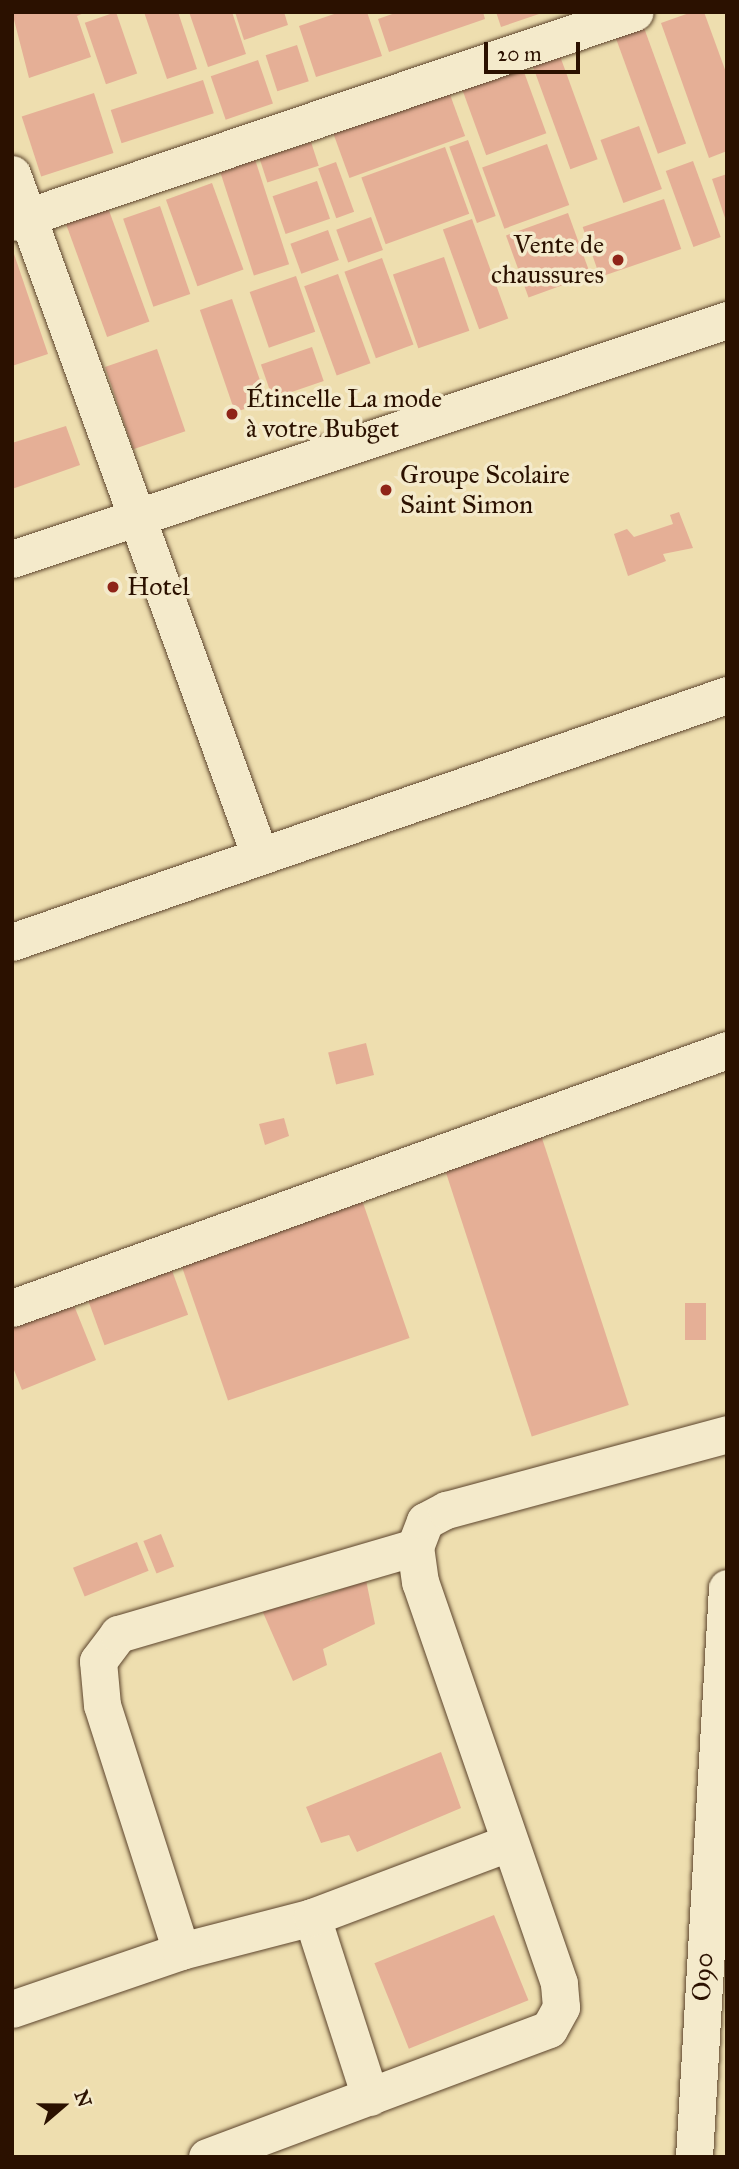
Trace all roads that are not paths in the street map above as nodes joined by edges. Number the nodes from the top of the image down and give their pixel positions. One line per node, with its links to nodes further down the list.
1 (635, 12): 3 (street)
2 (12, 174): 3 (street)
3 (19, 220): 5 (street)
4 (727, 320): 5 (street)
5 (140, 515): 6 (street); 8 (street)
6 (12, 559)
7 (727, 695): 8 (street)
8 (260, 856): 9 (street)
9 (12, 942)
10 (727, 1050): 11 (street)
11 (12, 1308)
12 (727, 1434): 13 (street)
13 (415, 1547): 15 (street); 17 (street)
14 (727, 1588): 21 (street, O90)
15 (508, 1843): 16 (street); 19 (street)
16 (312, 1917): 17 (street); 19 (street)
17 (181, 1951): 18 (street)
18 (12, 2009)
19 (370, 2096): 20 (street)
20 (207, 2157)
21 (694, 2157)

